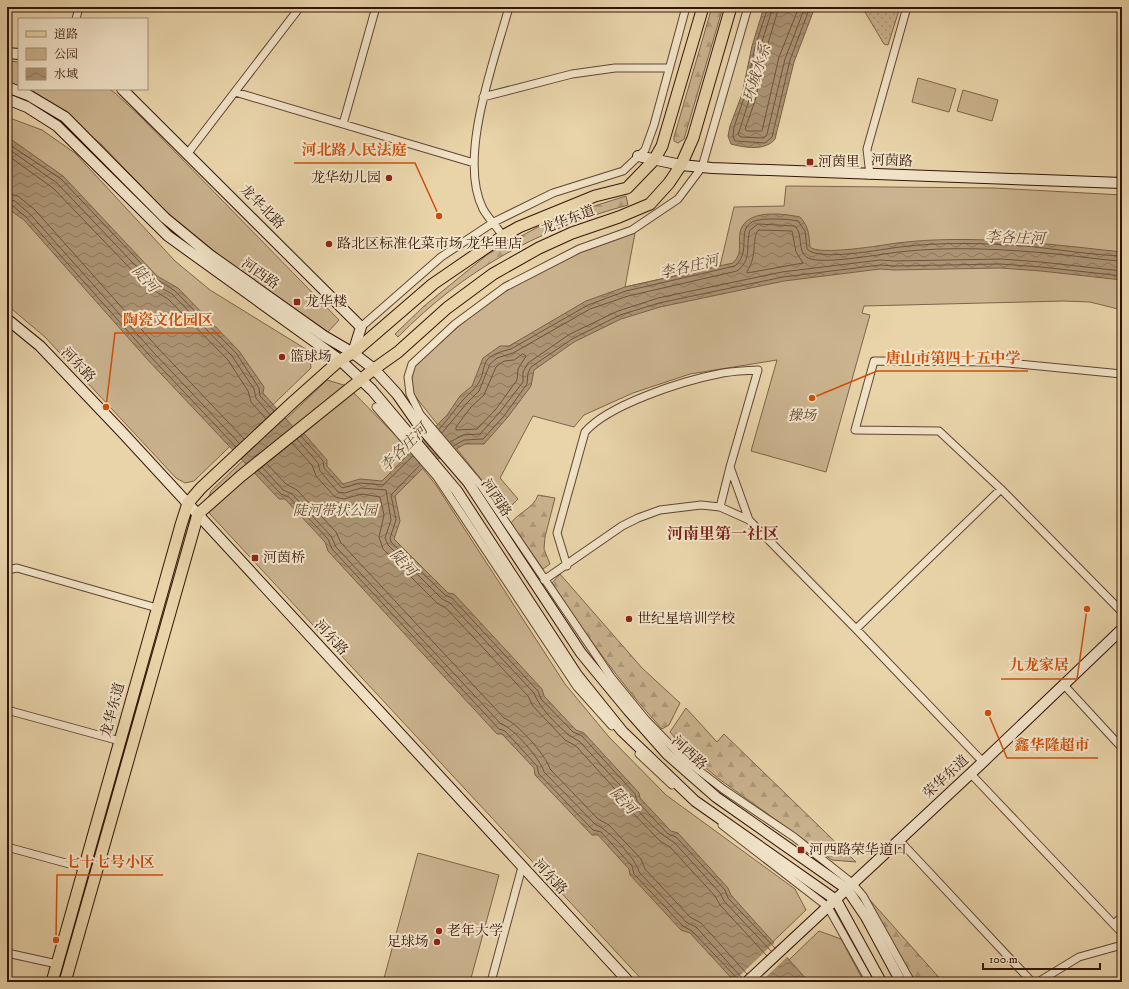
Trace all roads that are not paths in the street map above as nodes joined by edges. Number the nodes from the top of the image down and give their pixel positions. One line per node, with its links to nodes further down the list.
1 (79, 7): 10 (street)
2 (300, 7): 16 (street)
3 (376, 7): 19 (street)
4 (509, 7): 17 (street)
5 (686, 7): 13 (street)
6 (702, 7): 22 (main road, 龙华东道)
7 (731, 7): 24 (main road, 龙华东道)
8 (748, 7): 25 (street)
9 (907, 7): 26 (street)
10 (76, 18)
11 (7, 53): 12 (main road)
12 (18, 54)
13 (668, 68): 17 (street); 21 (street)
14 (7, 87): 32 (main road, 河西路)
15 (123, 90): 20 (main road, 龙华北路)
16 (235, 92): 19 (street); 20 (street)
17 (483, 97): 23 (street)
18 (7, 99): 33 (main road, 河西路)
19 (343, 124): 23 (street)
20 (188, 153): 31 (main road, 龙华北路)
21 (638, 156): 22 (main road, 河茵路); 28 (street)
22 (654, 160): 24 (main road, 河茵路); 29 (main road, 龙华东道)
23 (474, 163): 28 (street)
24 (681, 165): 25 (main road, 河茵路); 34 (main road, 龙华东道)
25 (702, 167): 26 (main road, 河茵路); 39 (street)
26 (870, 175): 27 (main road, 河茵路)
27 (1121, 180)
28 (494, 222): 29 (street); 31 (street)
29 (503, 236): 32 (main road, 龙华东道)
30 (7, 319): 42 (main road, 河东路)
31 (361, 327): 32 (main road)
32 (353, 353): 33 (main road, 龙华东道); 34 (main road, 河西路)
33 (340, 360): 36 (main road, 河西路); 42 (main road, 龙华东道)
34 (374, 369): 36 (main road, 龙华东道); 39 (main road, 河西路)
35 (1122, 374): 41 (street)
36 (361, 380): 38 (main road, 河西路); 44 (main road, 龙华东道)
37 (376, 406): 38 (street)
38 (407, 437): 64 (main road, 河西路)
39 (456, 461): 48 (street); 63 (main road, 河西路)
40 (730, 467): 43 (street); 45 (street); 46 (street)
41 (1001, 490): 50 (street); 51 (street)
42 (188, 503): 44 (main road, 河东路); 49 (main road, 龙华东道)
43 (720, 507): 45 (street); 46 (street)
44 (198, 514): 61 (main road, 河东路); 72 (main road, 龙华东道)
45 (749, 520): 51 (street)
46 (567, 566): 48 (street)
47 (7, 570): 49 (street)
48 (544, 580): 63 (street)
49 (157, 608): 55 (main road, 龙华东道)
50 (1122, 612)
51 (856, 629): 57 (street)
52 (1122, 629): 53 (main road, 荣华东道)
53 (1064, 685): 56 (street); 57 (main road, 荣华东道)
54 (7, 710): 55 (street)
55 (120, 741): 62 (main road, 龙华东道)
56 (1122, 748)
57 (983, 762): 58 (main road, 荣华东道)
58 (970, 773): 59 (main road, 荣华东道); 66 (street)
59 (899, 840): 63 (main road, 荣华东道); 80 (street)
60 (7, 847): 62 (street)
61 (522, 866): 73 (street); 74 (main road, 河东路)
62 (84, 868): 70 (main road, 龙华东道)
63 (850, 886): 64 (main road, 荣华东道); 78 (main road, 河西路); 79 (street)
64 (832, 903): 75 (main road, 荣华东道); 76 (street); 77 (main road, 河西路)
65 (1122, 917): 66 (street)
66 (1114, 924): 67 (street)
67 (1122, 933)
68 (1122, 945): 81 (street)
69 (7, 953): 70 (street)
70 (57, 964): 71 (main road, 龙华东道)
71 (52, 982)
72 (65, 982)
73 (491, 982)
74 (629, 982)
75 (747, 982)
76 (870, 982)
77 (881, 982)
78 (901, 982)
79 (911, 982)
80 (1032, 982)
81 (1038, 982)

